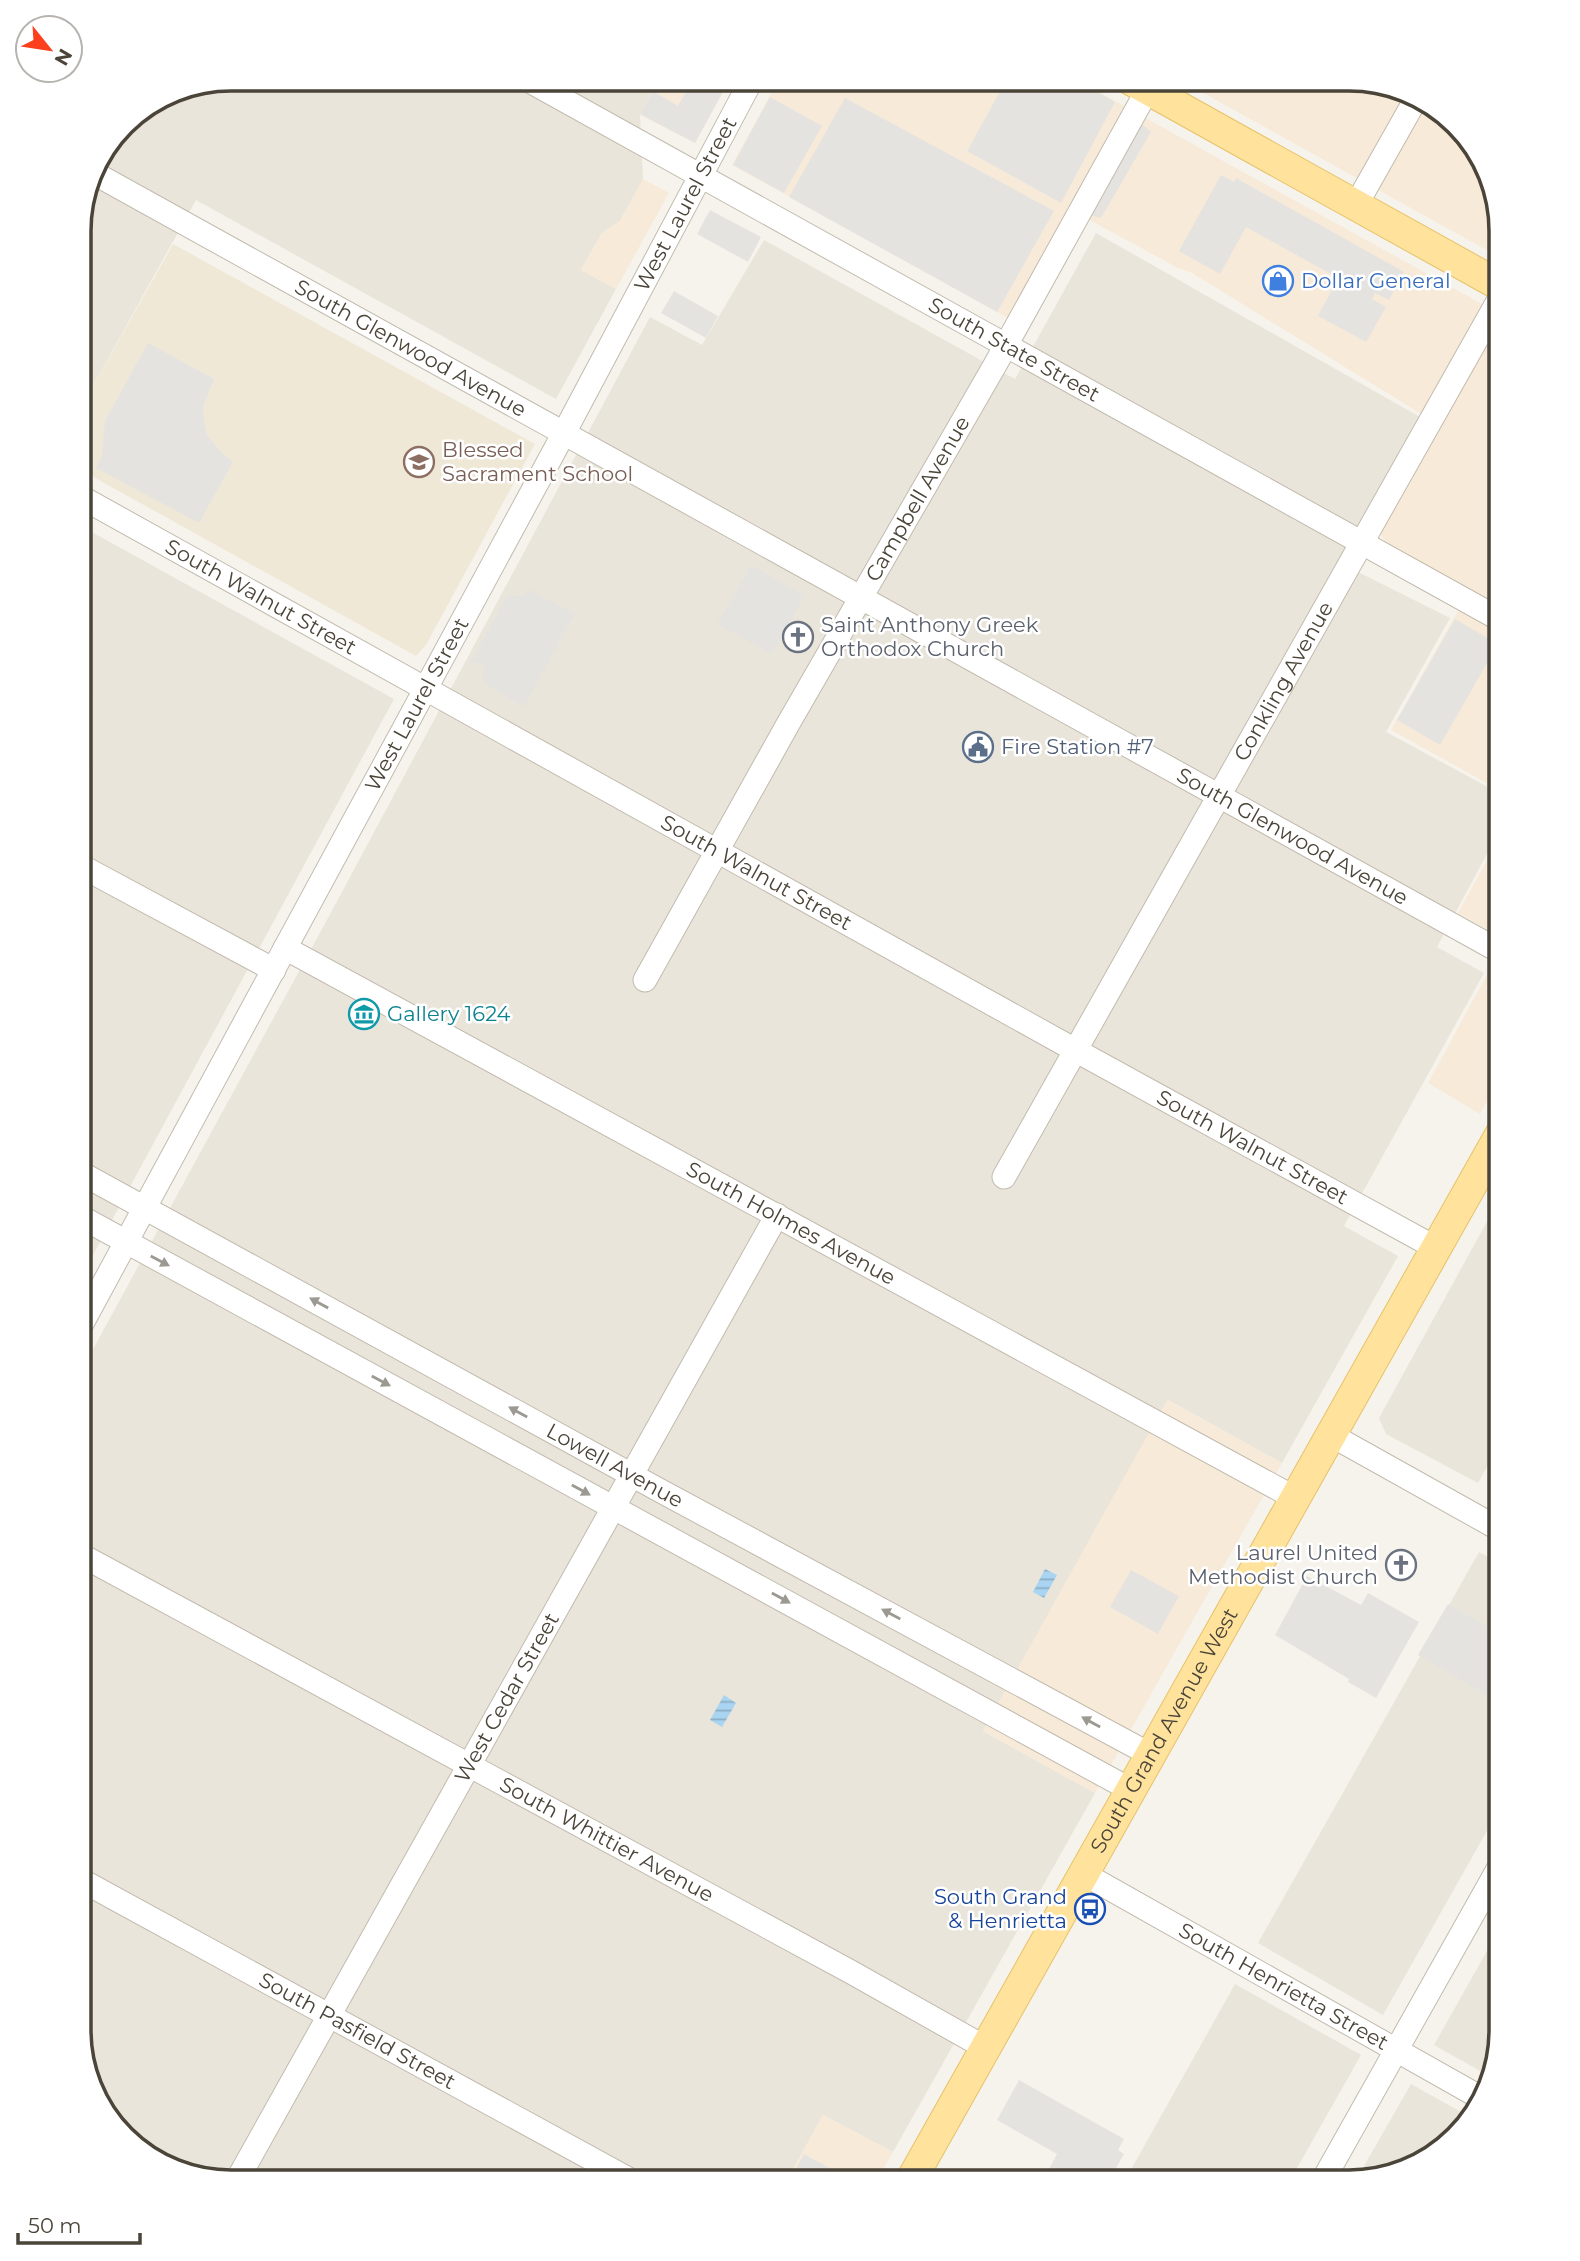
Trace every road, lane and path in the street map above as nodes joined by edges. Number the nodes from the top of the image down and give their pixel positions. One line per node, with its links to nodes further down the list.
1 (549, 91): 6 (street, South State Street)
2 (746, 91): 6 (street, West Laurel Street)
3 (1135, 91): 11 (street, Campbell Avenue)
4 (1152, 91): 8 (main road)
5 (1412, 106): 8 (street)
6 (701, 176): 11 (street, South State Street); 12 (street, West Laurel Street)
7 (102, 177): 12 (street, South Glenwood Avenue)
8 (1356, 205): 9 (main road)
9 (1489, 279)
10 (1489, 317): 14 (street, Conkling Avenue)
11 (1006, 345): 14 (street, South State Street); 15 (street, Campbell Avenue)
12 (564, 433): 15 (street, South Glenwood Avenue); 17 (street, West Laurel Street)
13 (91, 503): 17 (street, South Walnut Street)
14 (1362, 543): 16 (street, South State Street); 18 (street, Conkling Avenue)
15 (862, 598): 18 (street, South Glenwood Avenue); 19 (street, Campbell Avenue)
16 (1489, 613)
17 (425, 688): 19 (street, South Walnut Street); 22 (street, West Laurel Street)
18 (1219, 796): 21 (street, South Glenwood Avenue); 25 (street, Conkling Avenue)
19 (718, 851): 24 (street, Campbell Avenue); 25 (street, South Walnut Street)
20 (91, 871): 23 (street)
21 (1489, 945)
22 (285, 948): 23 (street, West Laurel Street); 30 (street, South Holmes Avenue)
23 (274, 970): 29 (street, West Laurel Street)
24 (645, 980)
25 (1075, 1050): 27 (street, Conkling Avenue); 33 (street, South Walnut Street)
26 (1489, 1154): 33 (main road, South Grand Avenue West)
27 (1004, 1177)
28 (91, 1179): 29 (street, Lowell Avenue)
29 (145, 1208): 32 (street, West Laurel Street); 36 (street, Lowell Avenue, one-way to 29)
30 (777, 1215): 36 (street, West Cedar Street); 37 (street, South Holmes Avenue)
31 (91, 1223): 32 (street, Lowell Avenue)
32 (126, 1242): 34 (street, West Laurel Street); 38 (street, Lowell Avenue, one-way to 38)
33 (1436, 1248): 35 (main road, South Grand Avenue West)
34 (91, 1307)
35 (1331, 1435): 37 (main road, South Grand Avenue West); 39 (street)
36 (632, 1475): 38 (street, West Cedar Street); 41 (street, Lowell Avenue, one-way to 36)
37 (1295, 1498): 41 (main road, South Grand Avenue West)
38 (613, 1507): 42 (street, West Cedar Street); 43 (street, Lowell Avenue, one-way to 43)
39 (1489, 1524)
40 (91, 1560): 42 (street, South Whittier Avenue)
41 (1151, 1755): 43 (main road, South Grand Avenue West)
42 (469, 1765): 47 (street, West Cedar Street); 48 (street, South Whittier Avenue)
43 (1131, 1790): 44 (main road, South Grand Avenue West)
44 (1083, 1874): 48 (main road, South Grand Avenue West); 49 (street, South Henrietta Street)
45 (1489, 1885): 49 (street)
46 (91, 1887): 47 (street, South Pasfield Street)
47 (330, 2016): 51 (street, West Cedar Street); 52 (street, South Pasfield Street)
48 (986, 2048): 53 (main road, South Grand Avenue West)
49 (1396, 2050): 50 (street, South Henrietta Street); 54 (street)
50 (1473, 2094)
51 (243, 2170)
52 (612, 2170)
53 (917, 2170)
54 (1329, 2170)

